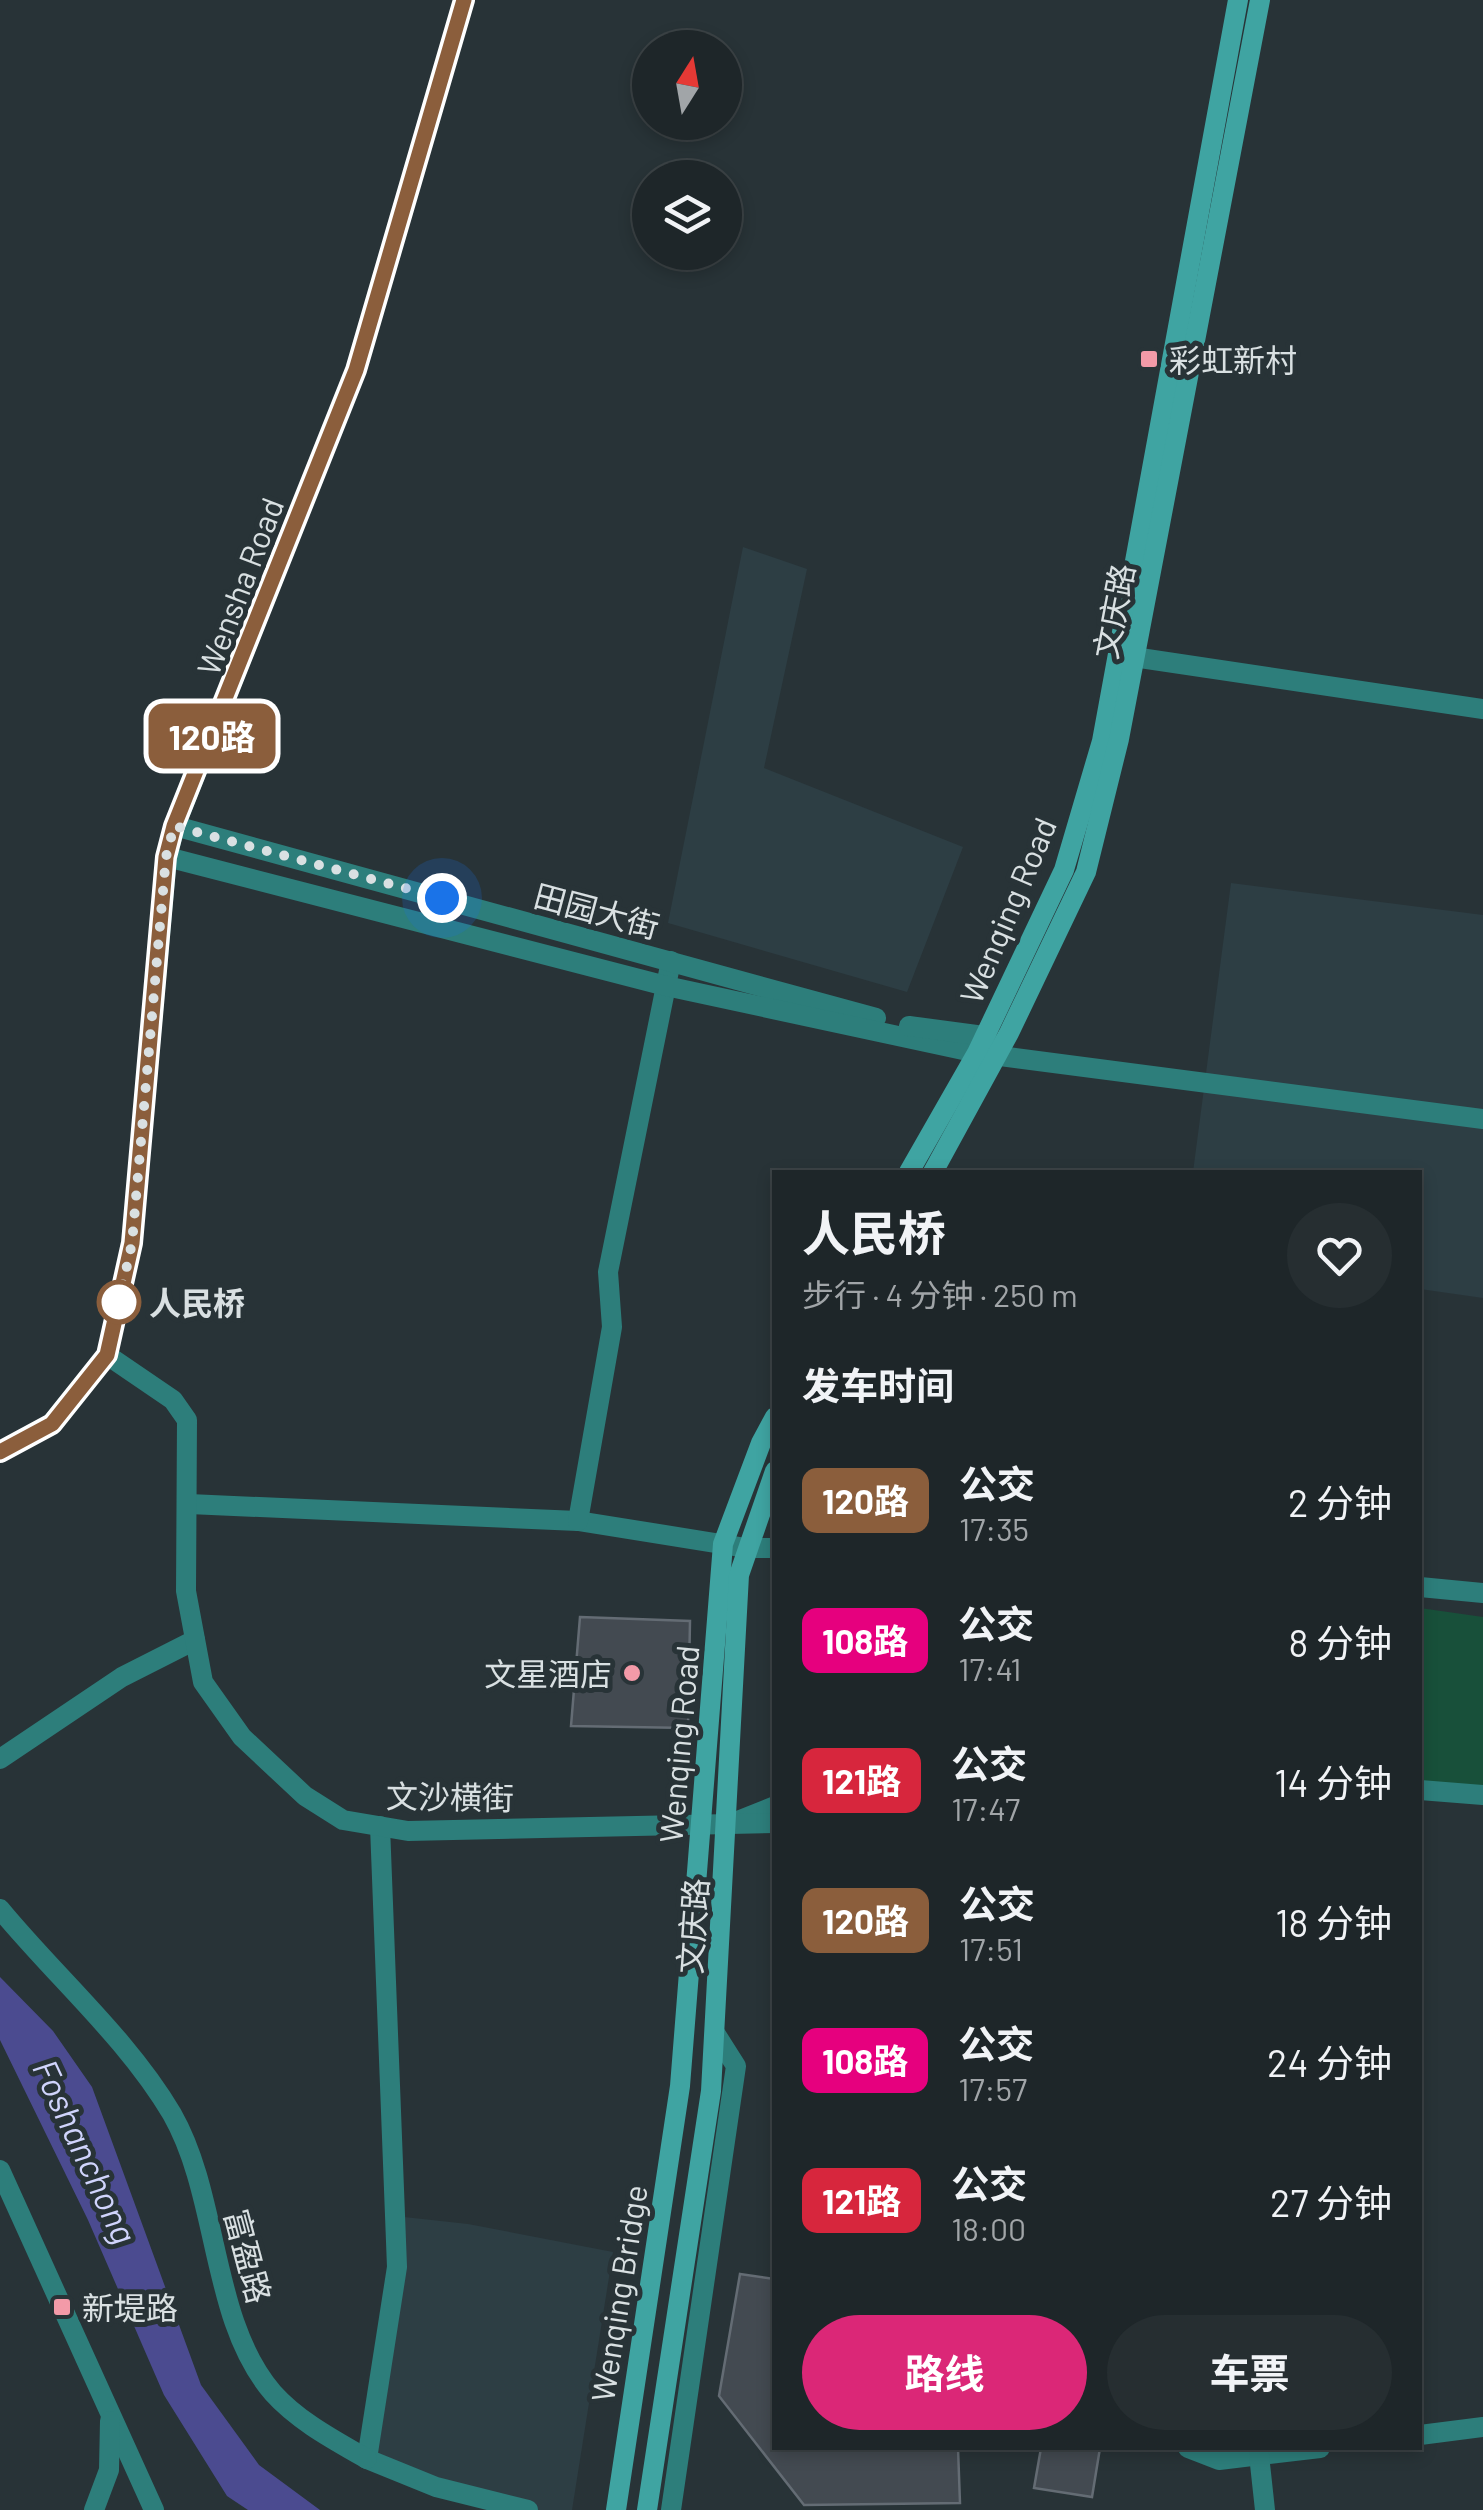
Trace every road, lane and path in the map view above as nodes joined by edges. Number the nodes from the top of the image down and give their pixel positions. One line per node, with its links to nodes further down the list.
1 (464, 0): 6 (street, Wensha Road)
2 (1238, 0): 4 (main road, 文庆路)
3 (1260, 0): 4 (main road, 文庆路)
4 (1126, 657): 5 (street); 10 (main road, Wenqing Road)
5 (1483, 709)
6 (174, 826): 7 (street, Wensha Road); 8 (street, 田园大街)
7 (166, 857): 9 (street, 田园大街); 14 (street, Wensha Road)
8 (671, 961): 9 (street); 10 (street, 田园大街)
9 (666, 986): 10 (street, 田园大街); 19 (street)
10 (986, 1047): 11 (street, 田园大街); 12 (main road, Wenqing Road); 13 (main road)
11 (1483, 1119)
12 (910, 1170)
13 (934, 1170)
14 (107, 1355): 16 (street, Wensha Road); 18 (street, 文沙横街)
15 (772, 1421): 20 (main road, Wenqing Road)
16 (0, 1452)
17 (772, 1479): 22 (main road, 文庆路)
18 (189, 1504): 19 (street); 25 (street, 文沙横街)
19 (578, 1521): 20 (street)
20 (724, 1544): 22 (street); 32 (main road, Wenqing Road)
21 (772, 1544): 22 (street)
22 (746, 1548): 31 (main road, 文庆路)
23 (1422, 1587): 24 (street)
24 (1483, 1593)
25 (195, 1640): 26 (street); 33 (street, 文沙横街)
26 (0, 1759)
27 (1422, 1790): 28 (street)
28 (1483, 1795)
29 (772, 1807): 31 (street)
30 (772, 1823): 31 (street, 文沙横街)
31 (728, 1824): 32 (street, 文沙横街); 35 (main road, 文庆路)
32 (702, 1825): 33 (street, 文沙横街); 36 (main road, Wenqing Road)
33 (380, 1826): 45 (street)
34 (0, 1909): 45 (street, 富盈路)
35 (715, 2033): 37 (main road, 文庆路); 51 (street)
36 (680, 2086): 49 (main road, Wenqing Bridge)
37 (711, 2090): 50 (main road, Wenqing Bridge)
38 (0, 2170): 39 (street)
39 (110, 2414): 46 (street); 47 (street)
40 (1483, 2427): 41 (street)
41 (1422, 2435)
42 (1193, 2450): 44 (street)
43 (1303, 2450): 44 (street)
44 (1259, 2455): 52 (street)
45 (366, 2458): 48 (street, 富盈路)
46 (94, 2510)
47 (154, 2510)
48 (528, 2510)
49 (616, 2510)
50 (647, 2510)
51 (670, 2510)
52 (1265, 2510)

